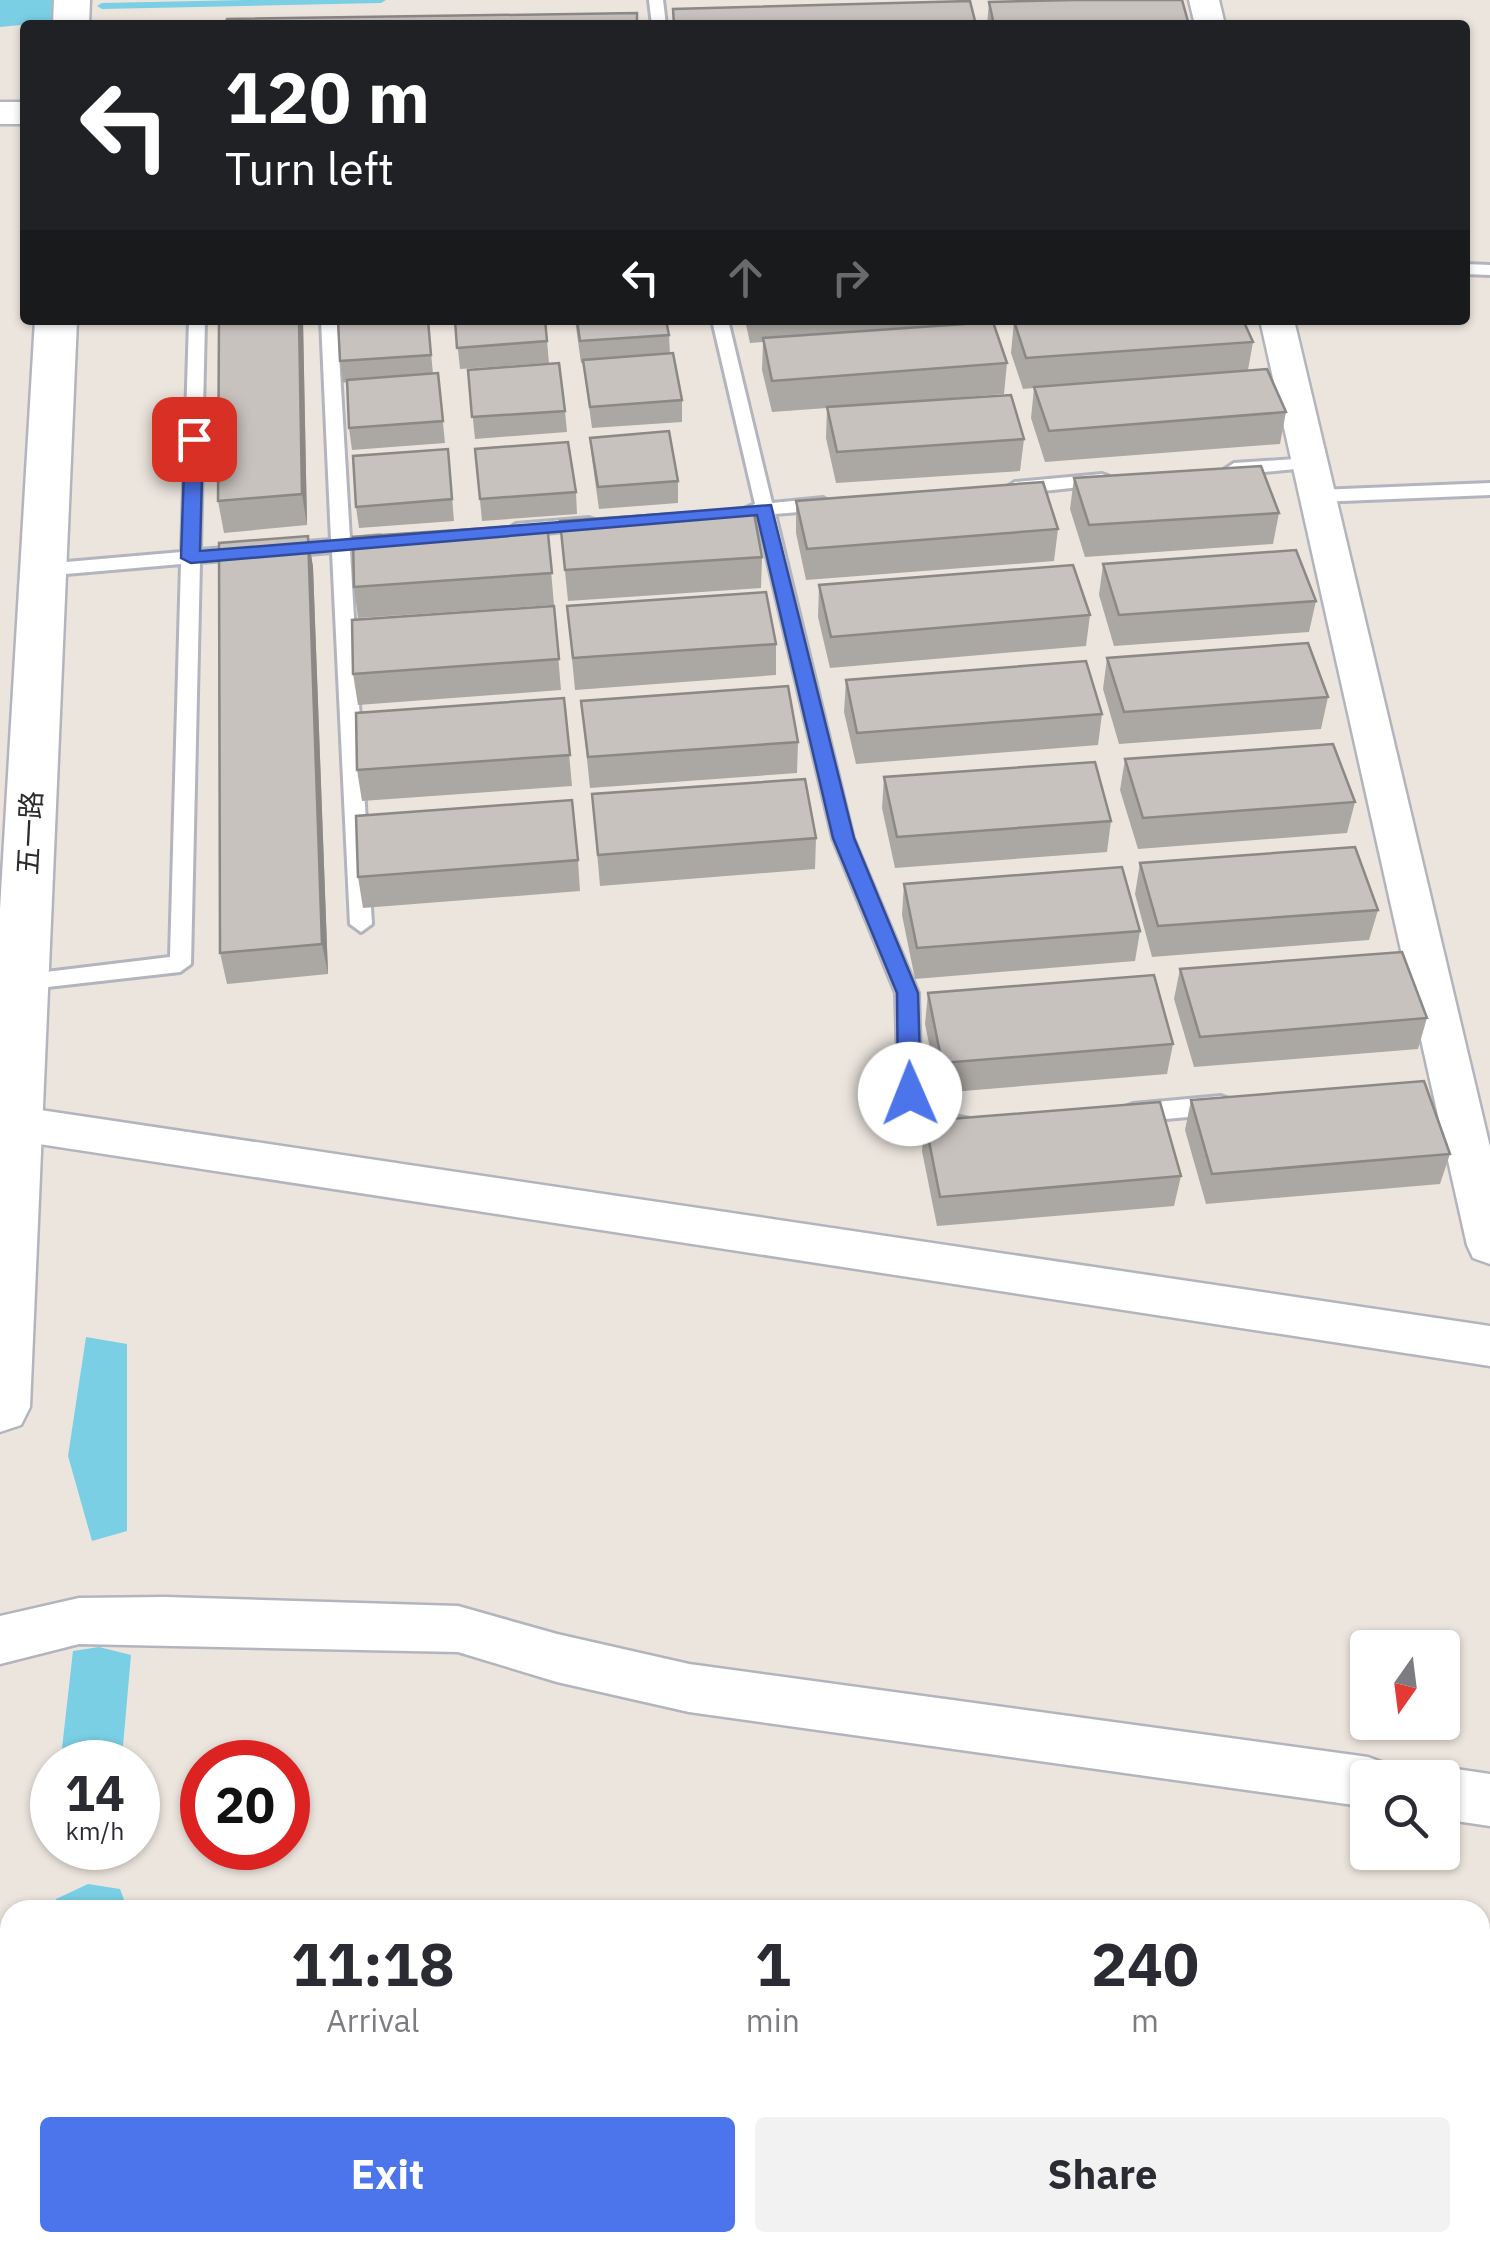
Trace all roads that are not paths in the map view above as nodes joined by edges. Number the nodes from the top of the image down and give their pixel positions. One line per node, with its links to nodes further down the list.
1 (56, 325): 19 (street, 五一路)
2 (197, 325): 18 (lane)
3 (329, 325): 17 (lane)
4 (721, 325): 12 (lane)
5 (1279, 325): 8 (street)
6 (1213, 471): 8 (lane)
7 (1115, 479): 9 (lane)
8 (1314, 480): 10 (lane); 26 (street)
9 (998, 489)
10 (1490, 489)
11 (842, 502): 12 (lane)
12 (765, 509): 13 (lane); 25 (lane)
13 (726, 512)
14 (610, 522): 15 (lane)
15 (495, 532)
16 (399, 540): 17 (lane)
17 (341, 545): 18 (lane); 20 (lane)
18 (191, 558): 19 (lane); 21 (lane)
19 (43, 570): 21 (street, 五一路)
20 (360, 924)
21 (21, 982): 24 (street, 五一路)
22 (1242, 1104): 23 (lane)
23 (1106, 1115)
24 (7, 1120): 27 (street); 28 (street, 五一路)
25 (993, 1126)
26 (1490, 1245)
27 (1490, 1346)
28 (0, 1407)
29 (0, 1640): 30 (street)
30 (1350, 1780)
31 (1460, 1796): 32 (street)
32 (1490, 1800)

